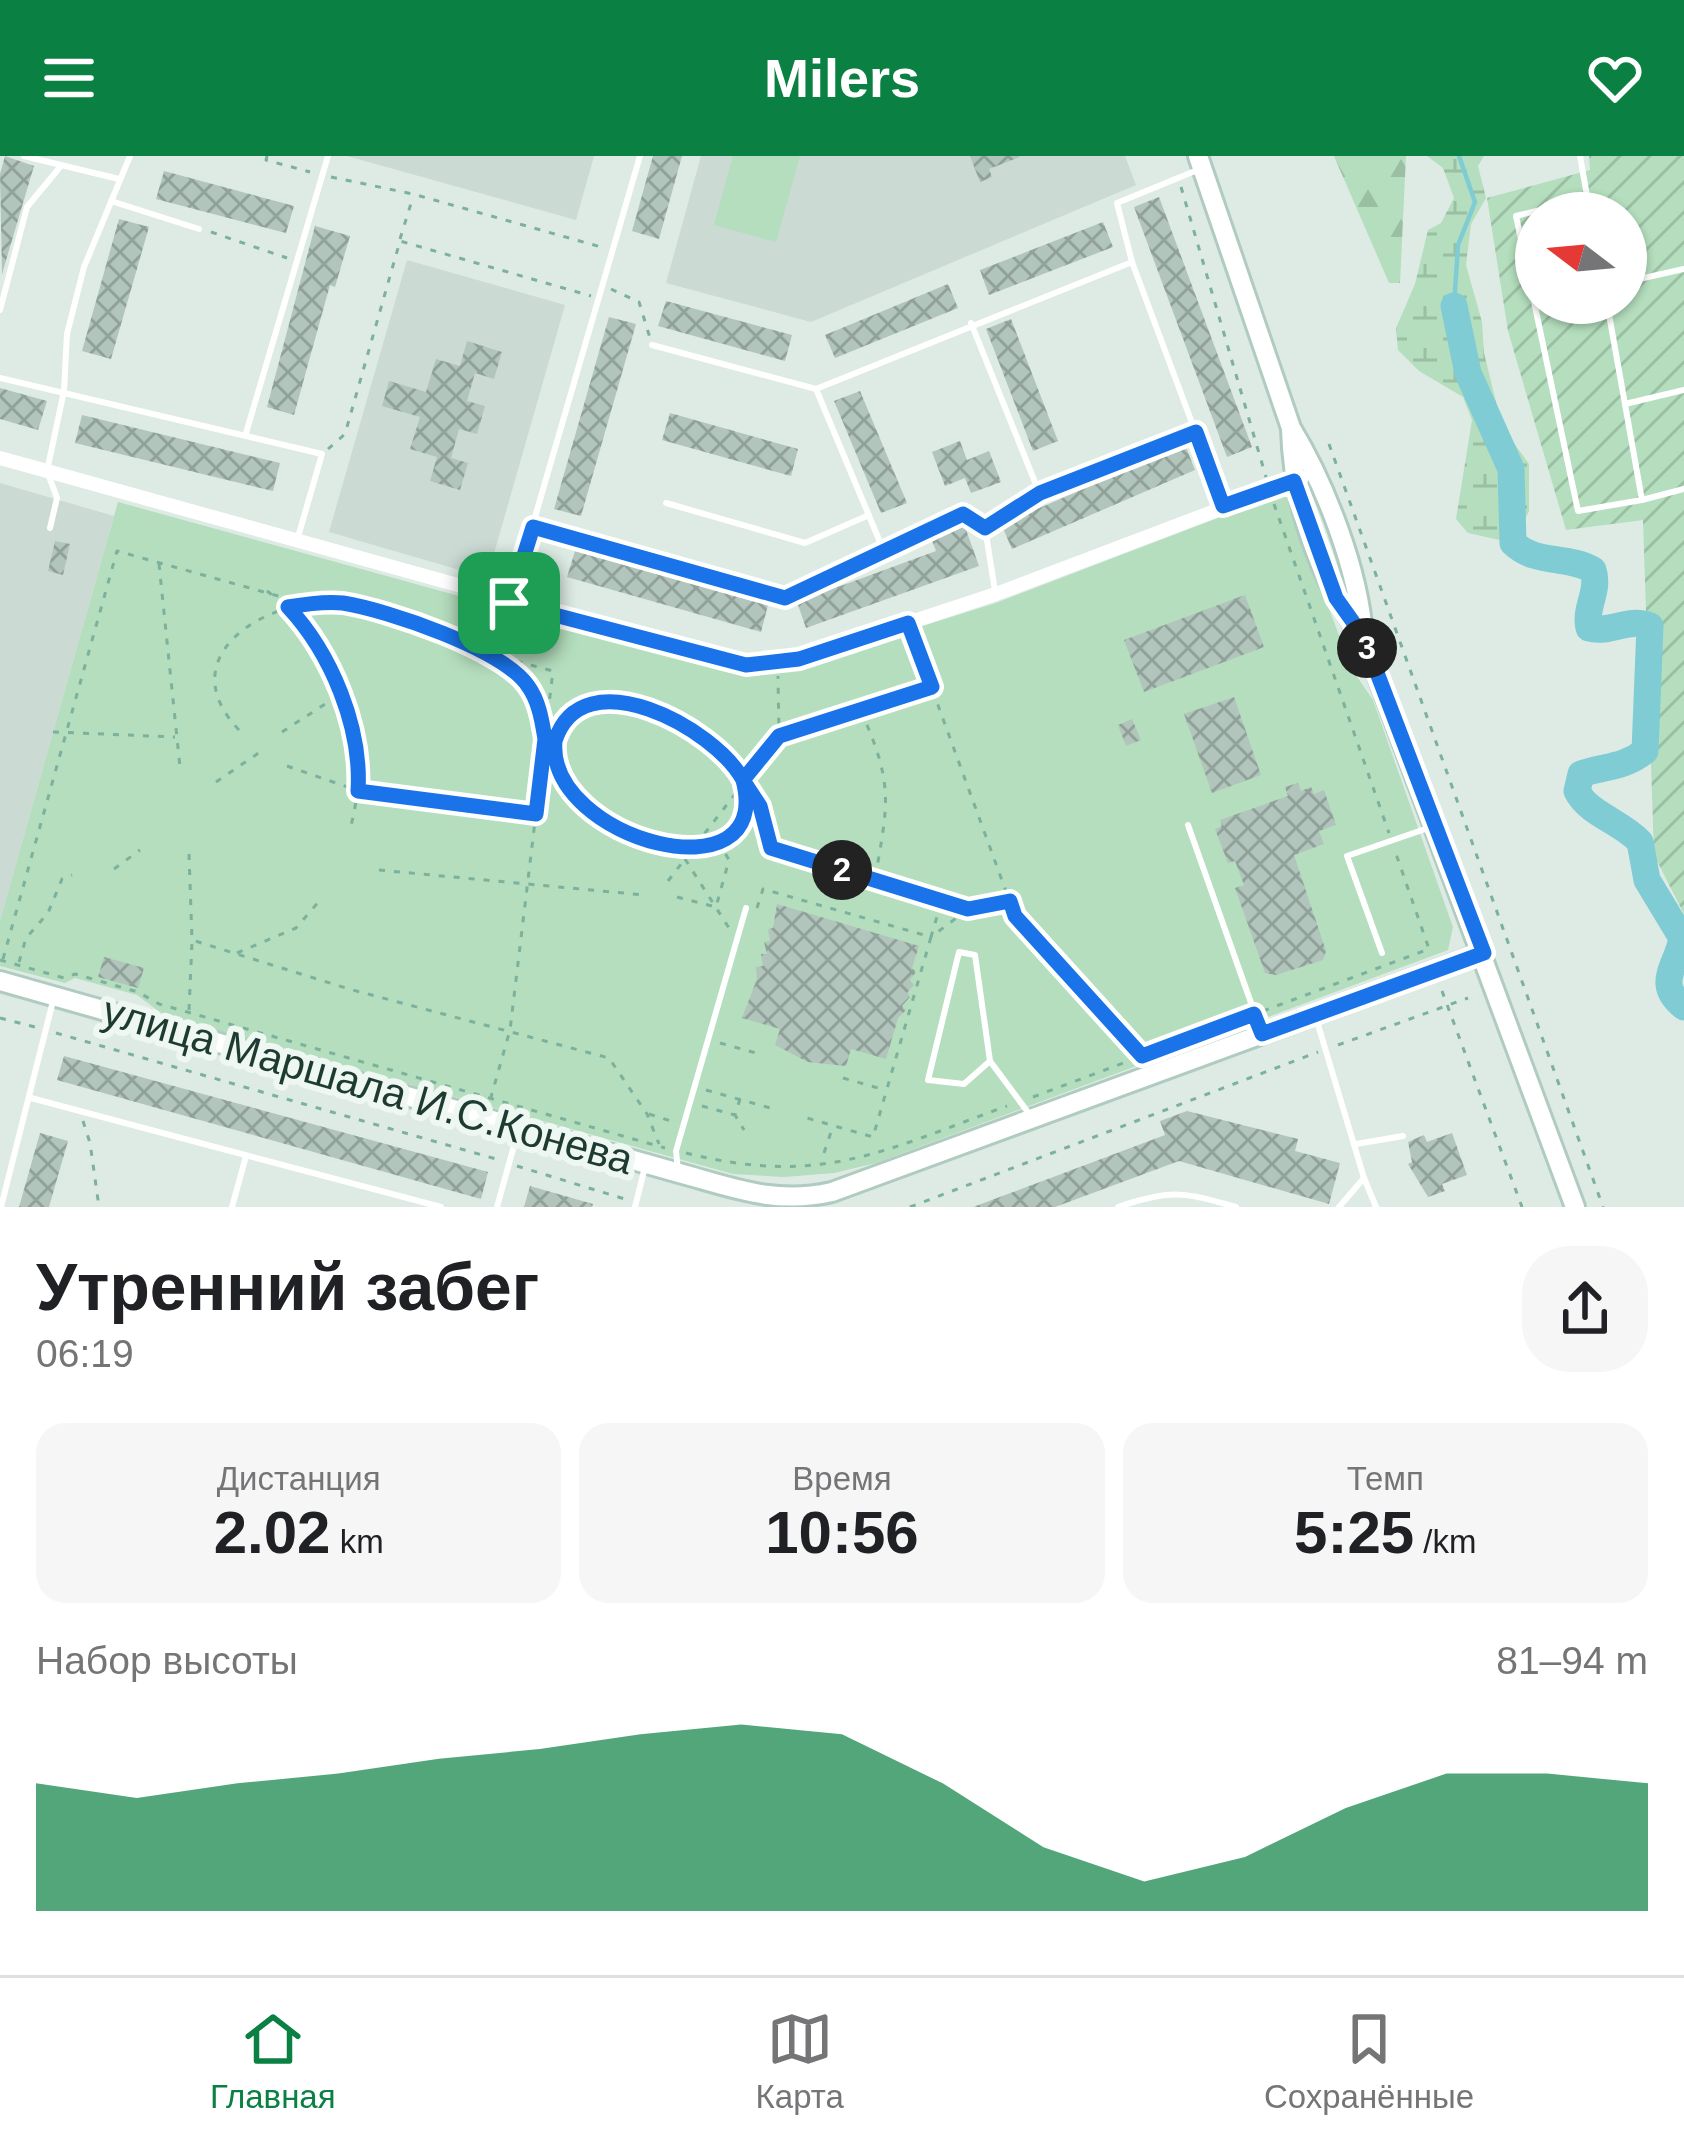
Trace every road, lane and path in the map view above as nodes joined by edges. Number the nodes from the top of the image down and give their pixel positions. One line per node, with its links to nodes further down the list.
1 (24, 156): 9 (lane)
2 (130, 156): 12 (lane)
3 (267, 156): 10 (path)
4 (328, 156): 10 (lane)
5 (640, 156): 18 (lane)
6 (1591, 156): 7 (lane)
7 (1580, 157): 13 (lane)
8 (1199, 162): 11 (lane); 35 (main road)
9 (60, 167): 12 (lane); 25 (lane)
10 (321, 175): 14 (path); 19 (lane)
11 (1178, 178): 20 (lane); 43 (path)
12 (120, 179): 15 (lane)
13 (1587, 192)
14 (413, 194): 17 (path); 18 (path)
15 (111, 201): 16 (lane); 33 (lane)
16 (199, 229): 19 (path)
17 (400, 241): 24 (path); 39 (path)
18 (614, 251): 23 (lane)
19 (295, 261): 37 (lane)
20 (1132, 262): 26 (lane); 36 (lane)
21 (1684, 269): 22 (lane)
22 (1647, 277)
23 (603, 286): 24 (lane); 29 (path)
24 (599, 299): 52 (lane)
25 (0, 310)
26 (971, 323): 31 (lane); 46 (lane)
27 (1539, 324): 47 (lane)
28 (1610, 324): 34 (lane)
29 (652, 345): 31 (lane)
30 (0, 378): 33 (lane)
31 (816, 388): 51 (lane)
32 (1684, 390): 34 (lane)
33 (64, 391): 37 (lane); 41 (lane)
34 (1625, 404): 47 (lane)
35 (1292, 428): 42 (main road); 44 (main road)
36 (1196, 432): 46 (lane); 50 (lane)
37 (246, 433): 39 (lane)
38 (1329, 444): 116 (path)
39 (322, 454): 55 (lane)
40 (0, 458): 41 (street)
41 (47, 471): 53 (lane); 55 (street)
42 (1316, 474): 44 (street); 64 (main road)
43 (1267, 478)
44 (1294, 481): 50 (street); 64 (main road)
45 (1684, 489): 47 (lane)
46 (1040, 493): 54 (lane)
47 (1642, 500)
48 (666, 503): 51 (lane)
49 (1274, 503): 90 (path)
50 (1223, 506): 59 (street)
51 (869, 515): 56 (lane)
52 (533, 527): 56 (lane); 60 (lane)
53 (50, 528)
54 (985, 528): 56 (lane); 59 (lane)
55 (298, 540): 60 (street)
56 (885, 554)
57 (158, 562): 58 (path); 73 (path); 74 (path)
58 (264, 589): 61 (path); 62 (path)
59 (996, 595): 63 (street)
60 (509, 603): 63 (street)
61 (307, 604): 62 (path); 65 (path)
62 (288, 607): 68 (path); 70 (path)
63 (908, 623): 67 (path)
64 (1363, 636): 89 (main road)
65 (478, 651): 76 (path); 76 (path)
66 (778, 669): 75 (path)
67 (932, 687): 69 (path); 83 (path)
68 (340, 694): 72 (path); 85 (path)
69 (861, 711): 75 (path); 98 (path)
70 (239, 730)
71 (53, 732): 73 (path)
72 (282, 732)
73 (66, 735): 74 (path); 115 (path)
74 (177, 736): 79 (path)
75 (779, 736): 82 (path)
76 (545, 739): 77 (path); 86 (path)
77 (555, 741): 82 (path); 92 (path)
78 (260, 752): 84 (path)
79 (180, 766)
80 (287, 766): 85 (path)
81 (973, 777): 83 (path)
82 (743, 780): 91 (path); 92 (path); 98 (path)
83 (965, 780): 105 (path)
84 (216, 782)
85 (358, 791): 86 (path); 87 (path)
86 (536, 814): 100 (path)
87 (351, 825)
88 (1188, 825): 123 (lane)
89 (1435, 826): 90 (lane); 113 (main road)
90 (1392, 841): 112 (lane); 123 (path)
91 (719, 842): 92 (path); 102 (path)
92 (694, 847): 99 (path)
93 (140, 850): 95 (path)
94 (189, 854): 110 (path)
95 (114, 869)
96 (379, 869): 100 (path)
97 (71, 875): 114 (path)
98 (874, 880): 104 (path)
99 (668, 881)
100 (528, 882): 101 (path); 127 (path)
101 (644, 895)
102 (676, 897)
103 (321, 899): 111 (path)
104 (942, 900): 107 (path); 109 (path)
105 (1010, 901): 107 (path); 130 (path)
106 (746, 908): 143 (lane)
107 (968, 909): 109 (path)
108 (756, 911): 109 (path)
109 (931, 937): 133 (path)
110 (192, 940): 111 (path); 122 (path)
111 (236, 953): 127 (path)
112 (1382, 953)
113 (1484, 953): 124 (main road, улица Маршала И.С.Конева); 171 (main road)
114 (18, 965): 115 (path); 122 (path)
115 (1, 968): 119 (main road, улица Маршала И.С.Конева)
116 (1521, 981): 117 (path); 172 (path)
117 (1511, 985)
118 (1442, 991): 121 (path)
119 (54, 997): 126 (lane); 145 (main road, улица Маршала И.С.Конева)
120 (1468, 998): 121 (path)
121 (1448, 1005): 129 (path); 170 (path)
122 (189, 1012): 135 (path)
123 (1254, 1014): 128 (lane); 130 (path)
124 (1315, 1015): 128 (main road, улица Маршала И.С.Конева); 129 (lane)
125 (0, 1018): 126 (path)
126 (46, 1030): 134 (lane); 154 (path)
127 (510, 1030): 135 (path); 140 (path)
128 (1262, 1034): 138 (main road, улица Маршала И.С.Конева)
129 (1326, 1049): 149 (lane); 165 (path)
130 (1142, 1056): 138 (path)
131 (990, 1061): 131 (lane); 138 (lane)
132 (843, 1078): 133 (path)
133 (886, 1090): 144 (path)
134 (31, 1098): 139 (lane); 160 (lane)
135 (491, 1098): 150 (path)
136 (740, 1099): 137 (path); 141 (path); 141 (path)
137 (773, 1109)
138 (1027, 1110): 151 (path); 158 (main road, улица Маршала И.С.Конева)
139 (80, 1112): 153 (lane); 161 (path)
140 (647, 1114): 143 (path); 150 (path)
141 (735, 1115): 146 (path)
142 (807, 1118): 144 (path)
143 (684, 1125): 151 (lane)
144 (833, 1126): 152 (path)
145 (519, 1128): 154 (lane); 155 (main road, улица Маршала И.С.Конева)
146 (744, 1130)
147 (1403, 1136): 149 (lane)
148 (690, 1137): 151 (path)
149 (1356, 1144): 157 (lane)
150 (660, 1146): 151 (path)
151 (681, 1152): 156 (lane)
152 (824, 1153)
153 (246, 1156): 162 (lane); 163 (lane)
154 (510, 1163): 159 (path); 164 (lane)
155 (646, 1164): 156 (main road, улица Маршала И.С.Конева); 159 (lane)
156 (679, 1173): 158 (main road, улица Маршала И.С.Конева)
157 (1364, 1178): 168 (lane); 169 (lane)
158 (769, 1202)
159 (636, 1205)
160 (1, 1207)
161 (99, 1207)
162 (232, 1207)
163 (441, 1207)
164 (497, 1207)
165 (910, 1207)
166 (1118, 1207): 167 (lane)
167 (1236, 1207)
168 (1339, 1207)
169 (1376, 1207)
170 (1522, 1207)
171 (1575, 1207)
172 (1603, 1207)

